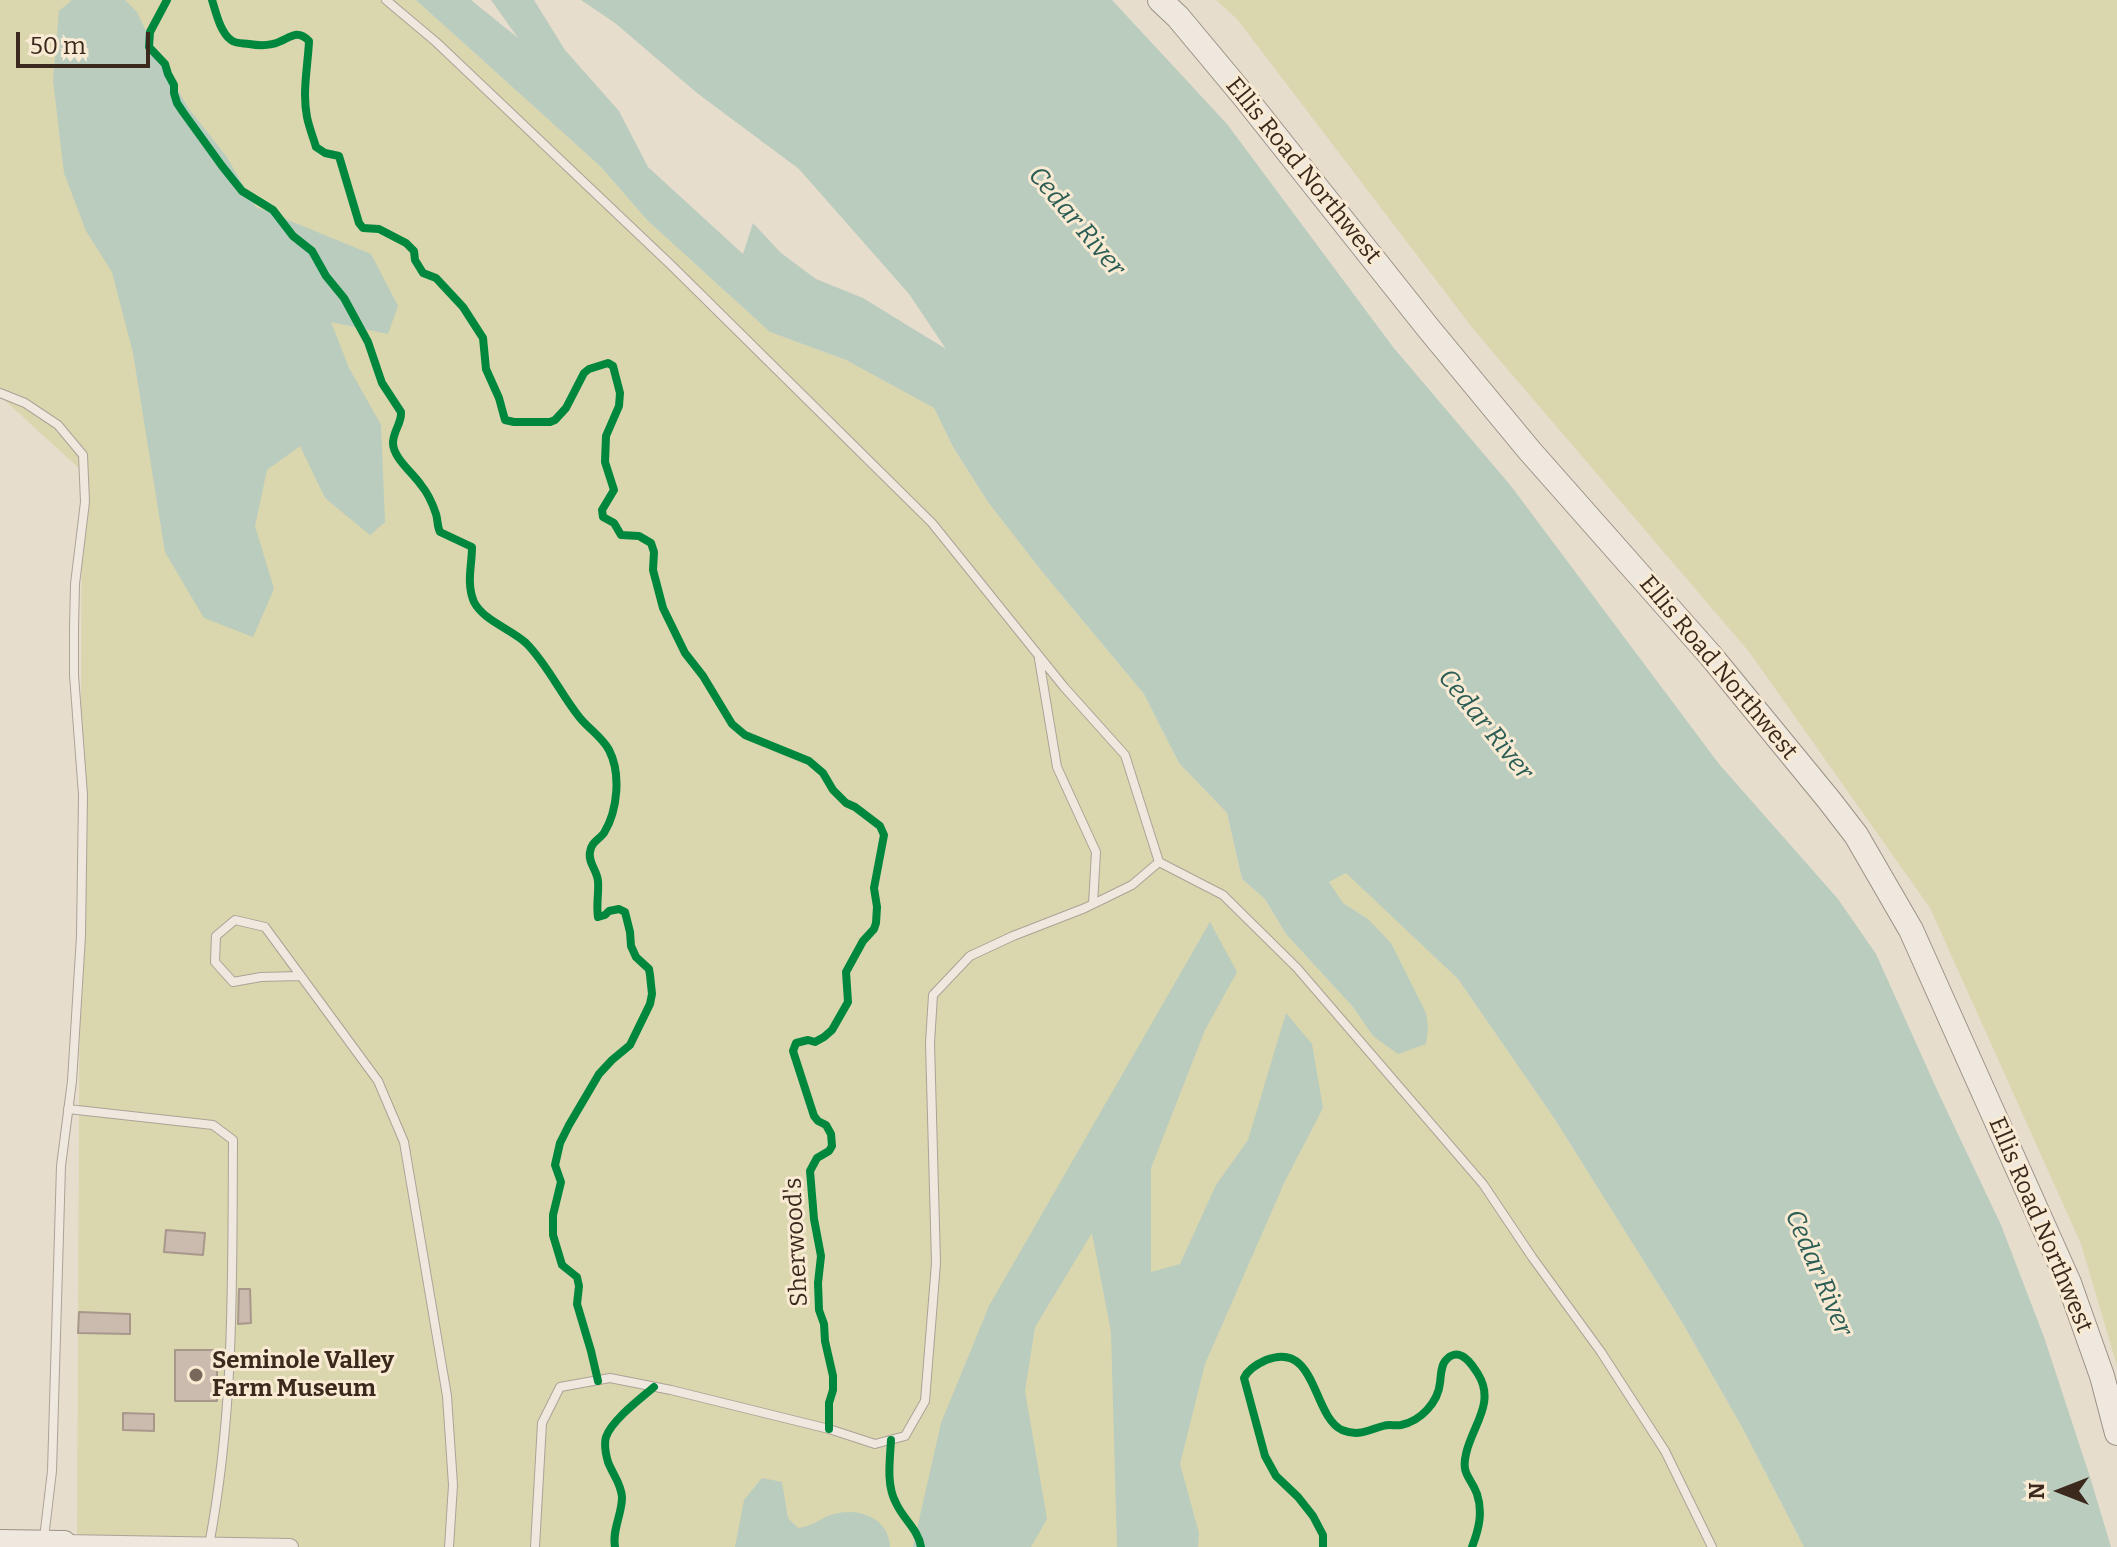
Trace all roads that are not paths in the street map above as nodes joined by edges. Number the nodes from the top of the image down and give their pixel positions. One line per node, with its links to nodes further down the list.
1 (386, 0): 4 (lane)
2 (1160, 0): 9 (street, Ellis Road Northwest)
3 (0, 393): 8 (lane)
4 (1039, 656): 5 (lane); 6 (lane)
5 (1159, 862): 6 (lane); 17 (lane)
6 (1093, 904): 16 (lane)
7 (300, 976): 7 (lane); 15 (lane)
8 (68, 1109): 11 (lane); 12 (lane)
9 (2117, 1433)
10 (0, 1542): 11 (street)
11 (53, 1543): 12 (street)
12 (209, 1546): 13 (street)
13 (232, 1546): 14 (street)
14 (290, 1547)
15 (449, 1547)
16 (535, 1547)
17 (1712, 1547)

